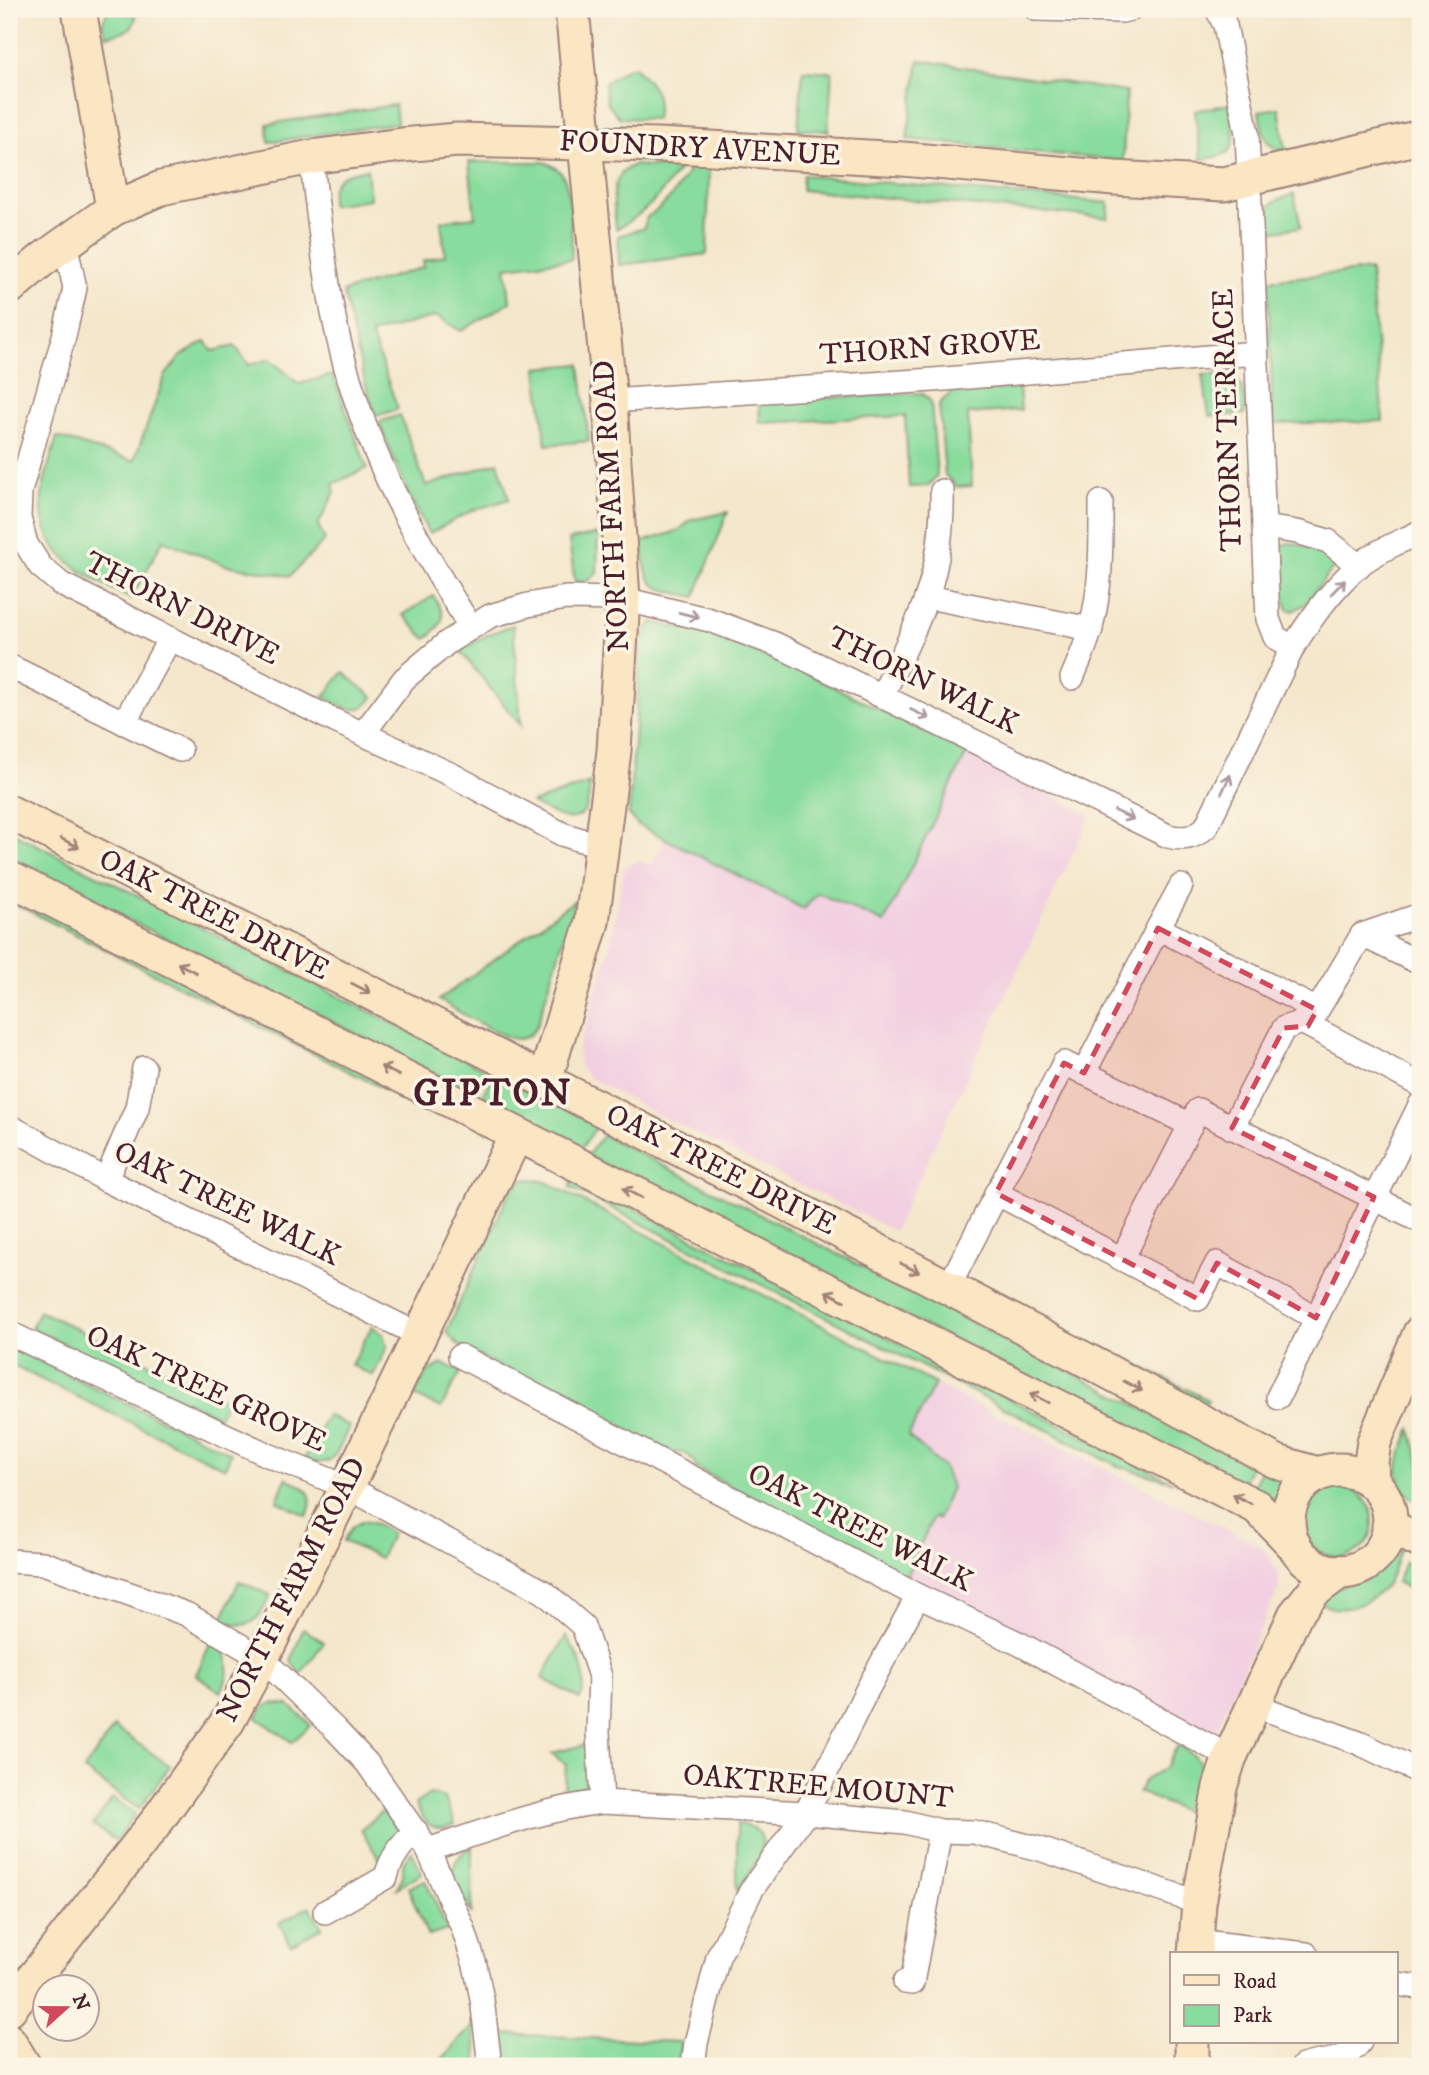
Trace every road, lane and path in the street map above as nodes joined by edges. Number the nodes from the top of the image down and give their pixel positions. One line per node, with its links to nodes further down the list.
1 (79, 9): 10 (street)
2 (572, 9): 7 (street, NORTH FARM ROAD)
3 (1036, 9): 4 (street)
4 (1130, 9)
5 (1217, 9): 9 (street, THORN TERRACE)
6 (1420, 137): 9 (street, FOUNDRY AVENUE)
7 (586, 143): 8 (street, FOUNDRY AVENUE); 9 (street, FOUNDRY AVENUE); 14 (street, NORTH FARM ROAD)
8 (311, 157): 10 (street, FOUNDRY AVENUE); 23 (street)
9 (1250, 178): 13 (street, THORN TERRACE)
10 (113, 209): 11 (street, FOUNDRY AVENUE)
11 (65, 243): 12 (street, FOUNDRY AVENUE); 19 (street, THORN DRIVE)
12 (9, 288)
13 (1256, 353): 14 (street, THORN GROVE); 17 (street, THORN TERRACE)
14 (610, 401): 22 (street, NORTH FARM ROAD)
15 (942, 491): 21 (street)
16 (1101, 502): 24 (street)
17 (1264, 527): 20 (street); 26 (street, THORN TERRACE)
18 (1420, 531): 20 (street)
19 (17, 551): 25 (street, THORN DRIVE)
20 (1359, 566): 26 (street, one-way to 20)
21 (929, 597): 24 (street); 29 (street)
22 (623, 599): 23 (street, THORN WALK); 29 (street, THORN WALK, one-way to 29); 34 (street, NORTH FARM ROAD)
23 (470, 626): 31 (street, THORN WALK)
24 (1091, 629): 28 (street)
25 (170, 638): 30 (street); 31 (street, THORN DRIVE)
26 (1293, 647): 29 (street, THORN WALK, one-way to 26)
27 (9, 666): 30 (street)
28 (1072, 678)
29 (882, 696)
30 (124, 723): 32 (street)
31 (363, 734): 34 (street, THORN DRIVE)
32 (180, 750)
33 (9, 812): 44 (street, OAK TREE DRIVE, one-way to 44)
34 (604, 844): 44 (street, NORTH FARM ROAD)
35 (9, 878): 50 (street, OAK TREE DRIVE, one-way to 35)
36 (1181, 886): 38 (street)
37 (1420, 915): 39 (street)
38 (1158, 929): 41 (street); 43 (street)
39 (1362, 935): 40 (street); 41 (street)
40 (1420, 963)
41 (1313, 1018): 45 (street); 49 (street)
42 (144, 1068): 51 (street)
43 (1084, 1073): 47 (street); 52 (street)
44 (545, 1080): 56 (street, OAK TREE DRIVE, one-way to 56)
45 (1420, 1085)
46 (1420, 1105): 53 (street)
47 (1195, 1118): 49 (street); 55 (street)
48 (9, 1126): 51 (street, OAK TREE WALK)
49 (1233, 1128): 53 (street)
50 (516, 1135): 60 (street, NORTH FARM ROAD); 69 (street, OAK TREE DRIVE, one-way to 50)
51 (106, 1181): 60 (street, OAK TREE WALK)
52 (996, 1193): 55 (street); 56 (street)
53 (1374, 1197): 54 (street); 57 (street)
54 (1420, 1221)
55 (1122, 1259): 57 (street)
56 (948, 1288): 64 (street, OAK TREE DRIVE, one-way to 64)
57 (1316, 1318): 62 (street)
58 (9, 1333): 66 (street, OAK TREE GROVE)
59 (1420, 1334): 63 (street)
60 (419, 1335): 66 (street, NORTH FARM ROAD)
61 (460, 1356): 72 (street, OAK TREE WALK)
62 (1278, 1398)
63 (1374, 1442): 64 (street); 65 (street)
64 (1327, 1472): 65 (street, OAK TREE DRIVE); 69 (street)
65 (1372, 1482): 67 (street)
66 (348, 1487): 74 (street, NORTH FARM ROAD); 78 (street, OAK TREE GROVE)
67 (1389, 1526): 68 (street); 71 (street)
68 (1420, 1541)
69 (1295, 1548): 71 (street, OAK TREE DRIVE); 73 (street)
70 (9, 1561): 74 (street)
71 (1339, 1572): 73 (street)
72 (918, 1596): 76 (street, OAK TREE WALK); 79 (street)
73 (1295, 1615): 75 (street)
74 (262, 1658): 81 (street); 89 (street, NORTH FARM ROAD)
75 (1254, 1704): 76 (street); 77 (street)
76 (1230, 1758): 82 (street)
77 (1420, 1772)
78 (602, 1802): 79 (street, OAKTREE MOUNT); 81 (street, OAKTREE MOUNT)
79 (806, 1813): 80 (street, OAKTREE MOUNT); 95 (street)
80 (940, 1831): 82 (street, OAKTREE MOUNT); 86 (street)
81 (422, 1840): 83 (street); 94 (street)
82 (1199, 1903): 84 (street)
83 (325, 1912)
84 (1195, 1948): 85 (street)
85 (1269, 1952)
86 (905, 1982)
87 (1398, 1984): 88 (street)
88 (1420, 1987)
89 (9, 2009)
90 (9, 2041): 93 (street)
91 (1192, 2044): 96 (street)
92 (1358, 2044): 97 (street)
93 (24, 2066)
94 (490, 2066)
95 (693, 2066)
96 (1192, 2066)
97 (1303, 2066)

